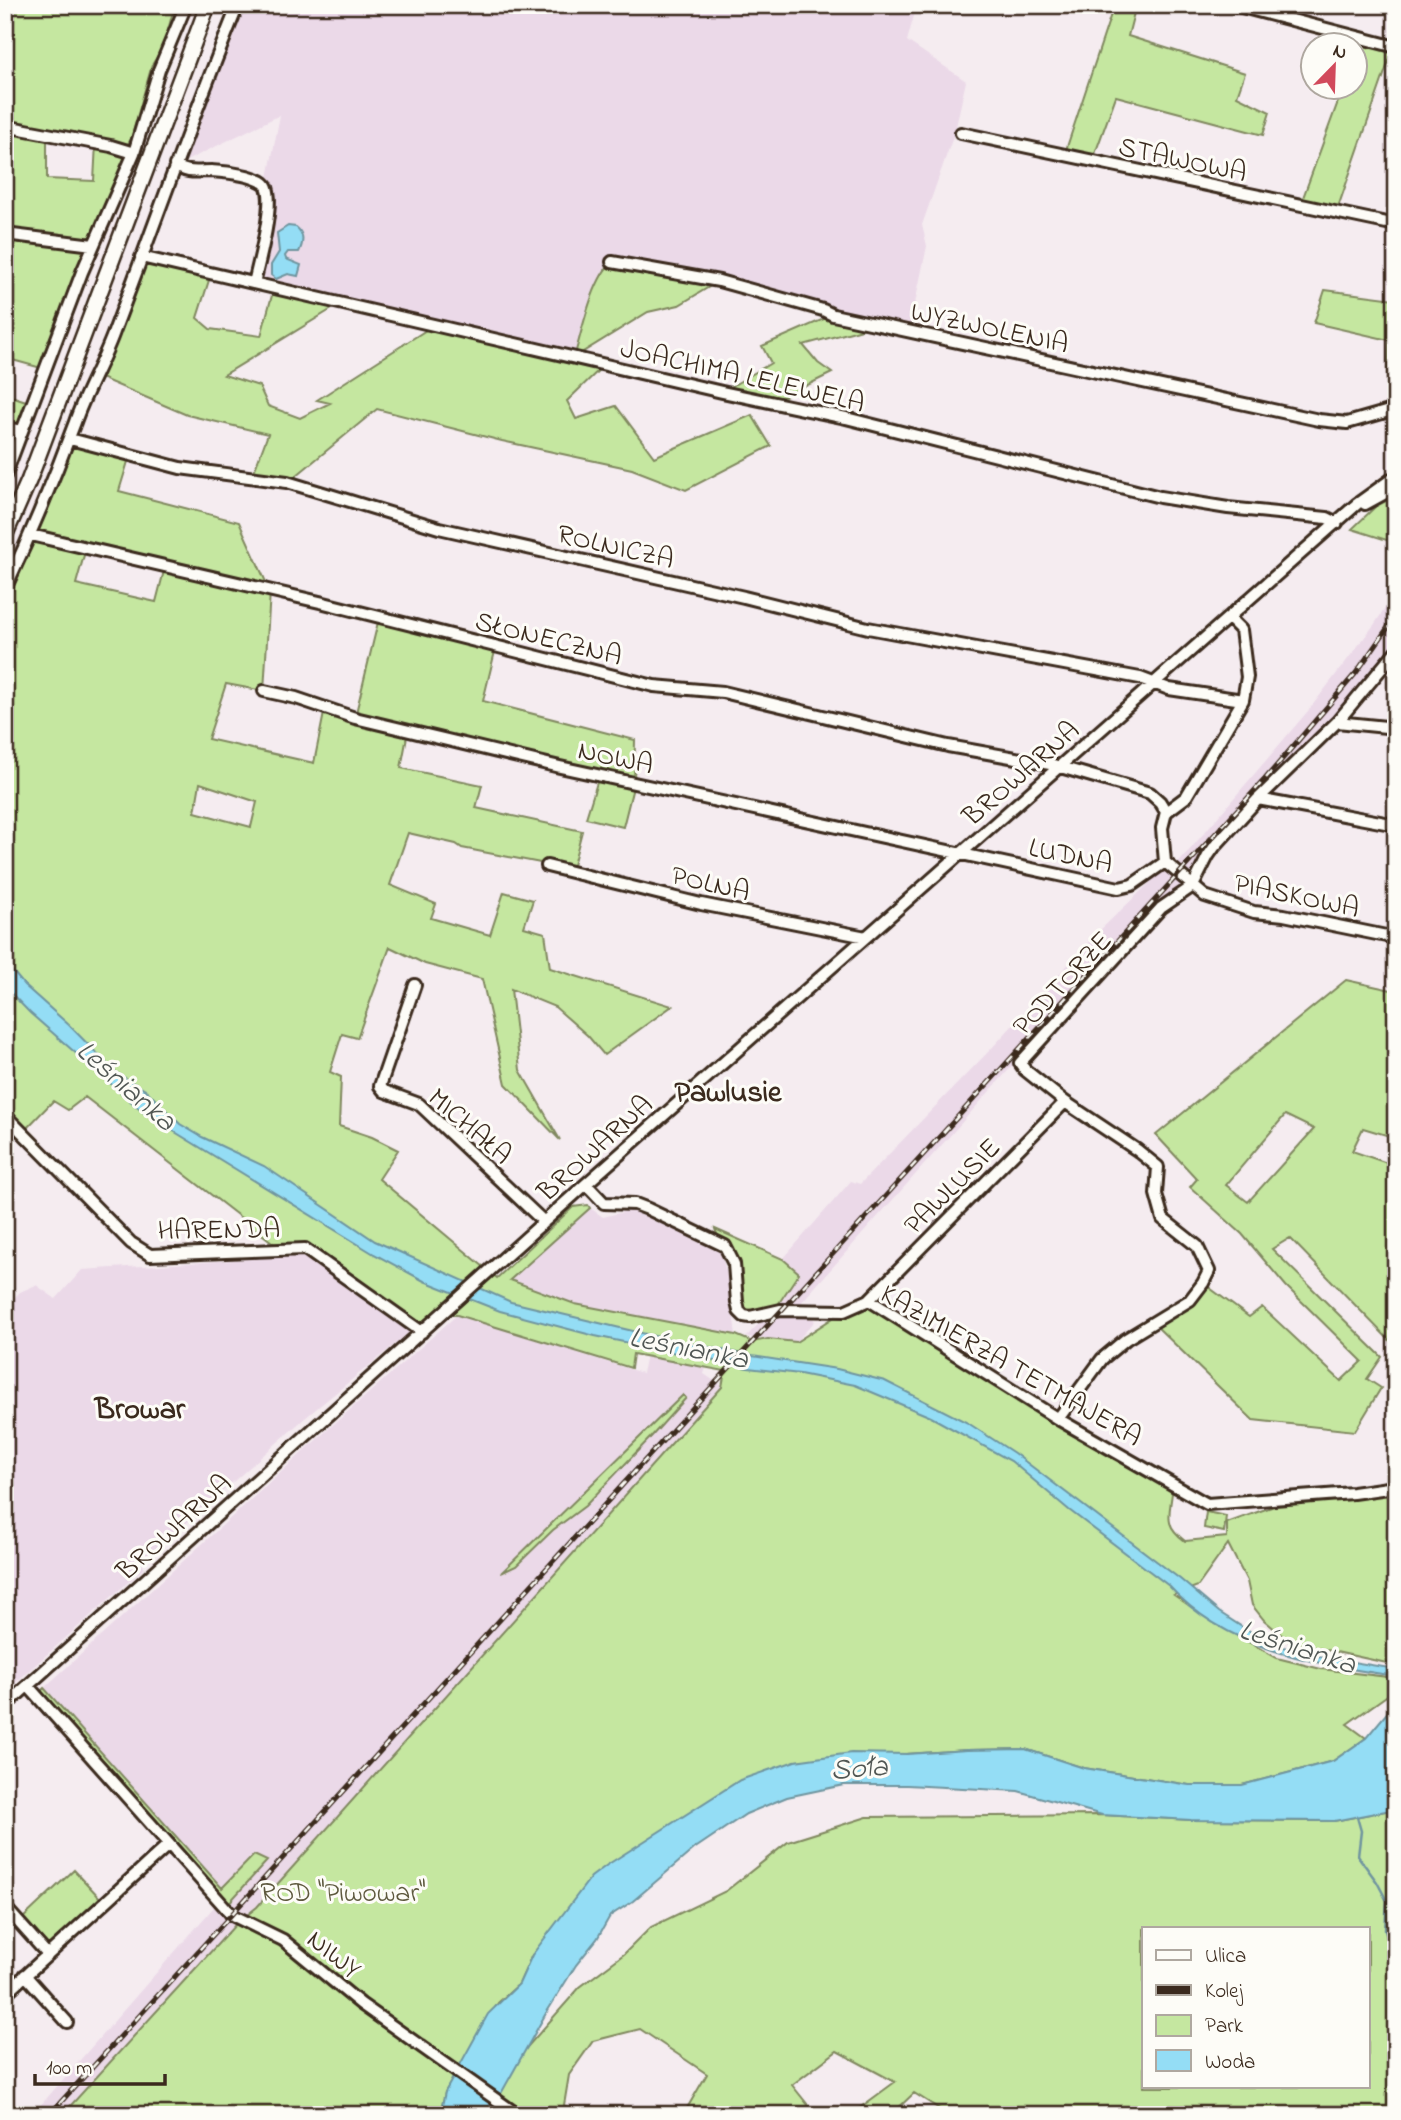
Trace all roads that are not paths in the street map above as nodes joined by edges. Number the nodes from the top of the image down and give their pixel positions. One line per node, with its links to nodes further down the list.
1 (186, 5): 8 (street)
2 (208, 5): 26 (highway)
3 (238, 5): 9 (street)
4 (1234, 5): 5 (street)
5 (1396, 47)
6 (5, 126): 8 (street)
7 (961, 133): 10 (street, STAWOWA)
8 (134, 153): 12 (street)
9 (175, 165): 13 (street); 15 (street)
10 (1396, 225)
11 (5, 234): 12 (street)
12 (93, 245): 20 (street)
13 (141, 257): 15 (street, JOACHIMA LELEWELA); 21 (street)
14 (612, 262): 18 (street, WYZWOLENIA)
15 (254, 283): 25 (street, JOACHIMA LELEWELA)
16 (1396, 403): 18 (street, WYZWOLENIA)
17 (1396, 409): 18 (street, WYZWOLENIA)
18 (1360, 420)
19 (5, 428): 20 (street)
20 (22, 430): 22 (street)
21 (70, 439): 27 (street); 31 (street, ROLNICZA)
22 (5, 476)
23 (1396, 476): 25 (street, BROWARNA)
24 (1396, 487): 25 (street, BROWARNA)
25 (1341, 520): 29 (street, BROWARNA)
26 (5, 535)
27 (31, 535): 28 (street); 36 (street, SŁONECZNA)
28 (5, 589)
29 (1229, 618): 31 (street, BROWARNA); 33 (street)
30 (1396, 651): 34 (street, PODTORZE)
31 (1154, 684): 33 (street); 36 (street, BROWARNA)
32 (264, 691): 40 (street, NOWA)
33 (1244, 700): 38 (street)
34 (1337, 722): 35 (street); 37 (street, PODTORZE)
35 (1396, 728)
36 (1058, 768): 38 (street, SŁONECZNA); 40 (street, BROWARNA)
37 (1258, 799): 39 (street); 43 (street, PODTORZE)
38 (1166, 812): 41 (street)
39 (1396, 825)
40 (961, 853): 41 (street, LUDNA); 44 (street, BROWARNA)
41 (1165, 862): 43 (street)
42 (547, 866): 44 (street, POLNA)
43 (1193, 886): 45 (street, PIASKOWA); 47 (street, PODTORZE)
44 (866, 937): 49 (street, BROWARNA)
45 (1396, 938)
46 (415, 985): 50 (street, MICHAŁA)
47 (1065, 1102): 51 (street, PAWLUSIE); 53 (street, PODTORZE)
48 (5, 1115): 52 (street, HARENDA)
49 (586, 1184): 50 (street, BROWARNA); 51 (street, KAZIMIERZA TETMAJERA)
50 (544, 1222): 52 (street, BROWARNA)
51 (869, 1300): 53 (street, KAZIMIERZA TETMAJERA)
52 (422, 1332): 55 (street, BROWARNA)
53 (1058, 1419): 54 (street, KAZIMIERZA TETMAJERA)
54 (1396, 1484)
55 (28, 1686): 56 (street, BROWARNA); 57 (street, NIWY)
56 (5, 1706)
57 (169, 1844): 59 (street); 63 (street, NIWY)
58 (5, 1907): 59 (street)
59 (48, 1955): 60 (street)
60 (25, 1976): 61 (street); 62 (street)
61 (5, 1994)
62 (68, 2022)
63 (515, 2112)

